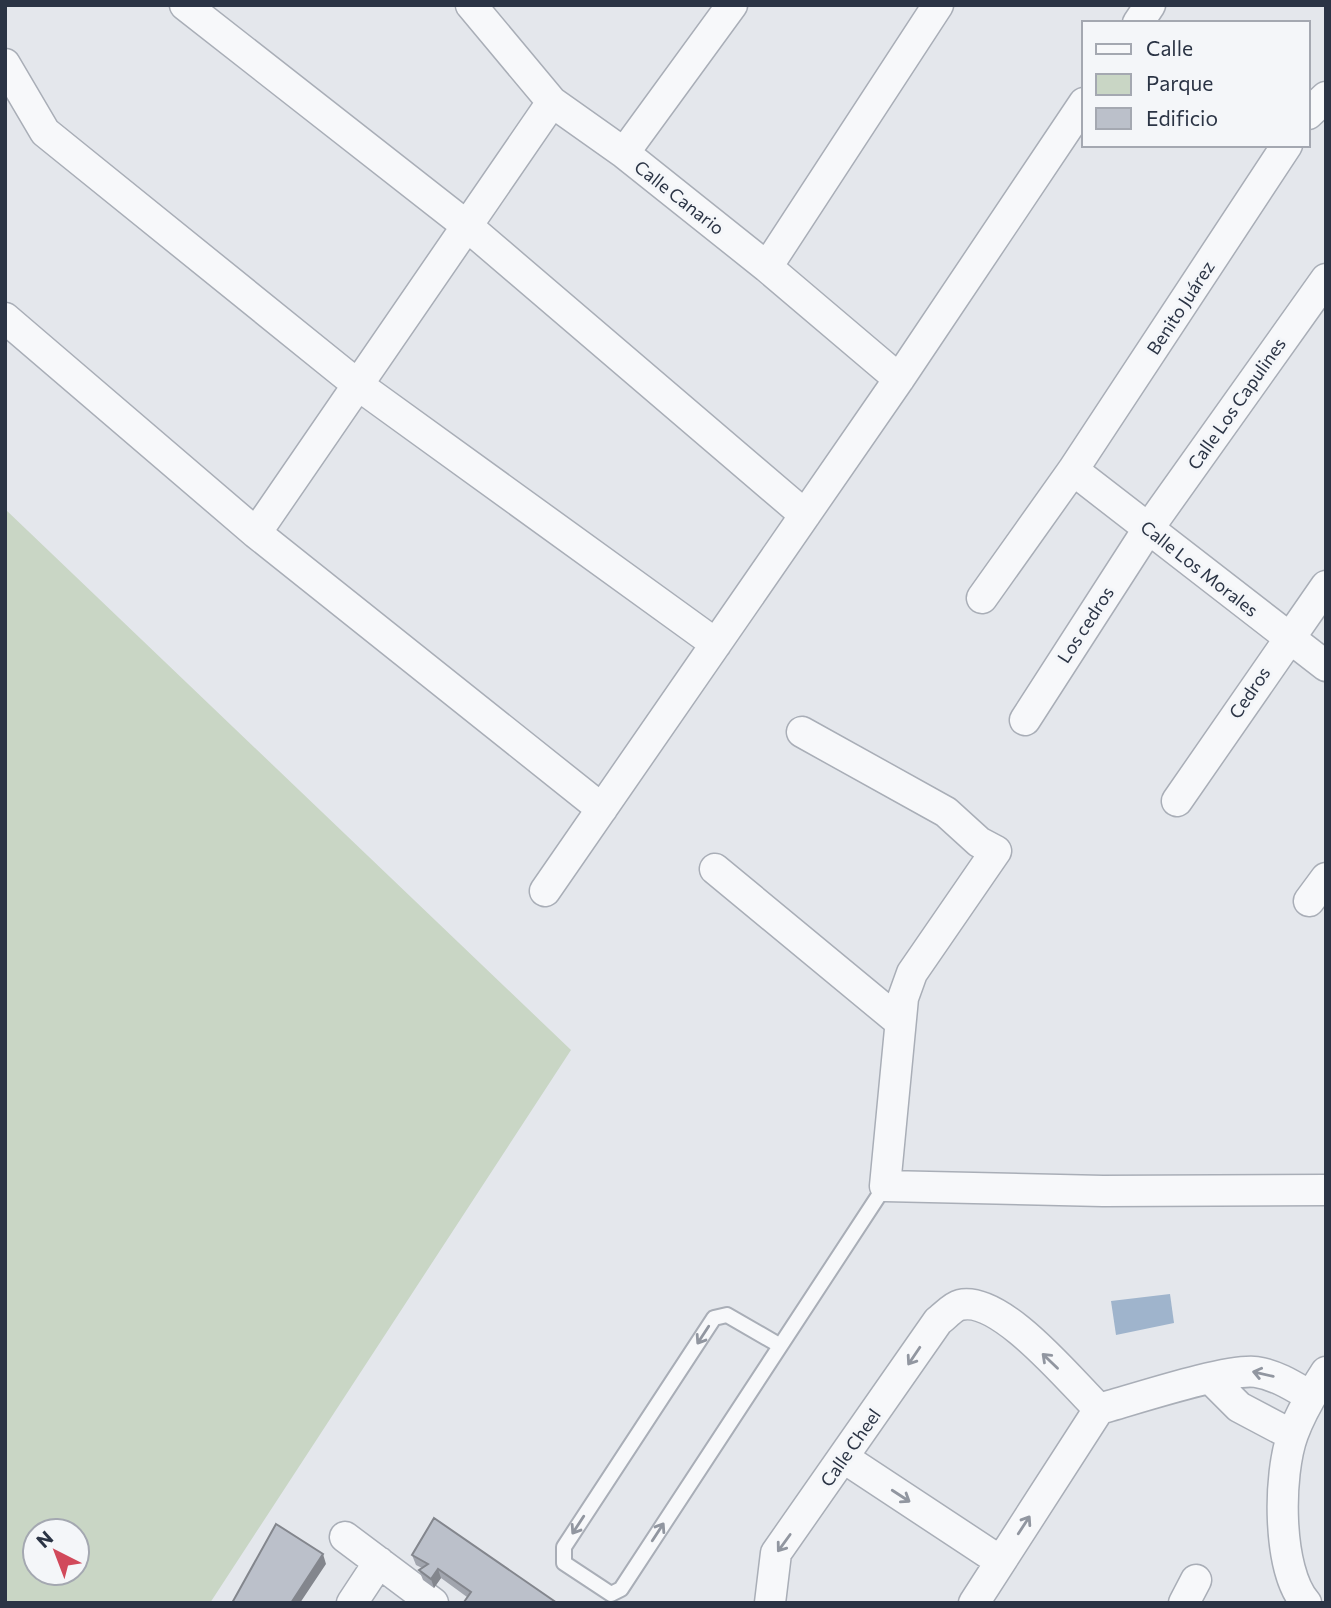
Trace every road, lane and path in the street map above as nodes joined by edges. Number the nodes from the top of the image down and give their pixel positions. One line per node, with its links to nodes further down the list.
1 (185, 5): 16 (street)
2 (471, 5): 9 (street, Calle Canario)
3 (732, 5): 15 (street)
4 (938, 5): 17 (street)
5 (1150, 5): 6 (street)
6 (1139, 21)
7 (5, 64): 21 (street)
8 (1326, 97): 11 (street)
9 (552, 102): 15 (street, Calle Canario); 16 (street)
10 (1082, 106): 20 (street)
11 (1310, 114)
12 (1310, 117): 13 (street)
13 (1326, 129)
14 (1286, 147): 22 (street, Benito Juárez)
15 (624, 153): 17 (street, Calle Canario)
16 (467, 226): 21 (street); 23 (street)
17 (767, 267): 20 (street, Calle Canario)
18 (1326, 279): 24 (street, Calle Los Capulines)
19 (5, 318): 25 (street)
20 (899, 379): 23 (street)
21 (358, 385): 25 (street); 29 (street)
22 (1073, 470): 24 (street, Calle Los Morales); 27 (street, Benito Juárez)
23 (805, 515): 29 (street)
24 (1148, 529): 28 (street, Calle Los Morales); 31 (street, Los cedros)
25 (256, 533): 34 (street)
26 (1326, 586): 28 (street, Cedros)
27 (982, 598)
28 (1288, 637): 30 (street, Calle Los Morales); 33 (street, Cedros)
29 (716, 644): 34 (street)
30 (1326, 666)
31 (1025, 720)
32 (802, 732): 37 (street)
33 (1177, 801)
34 (602, 809): 36 (street)
35 (715, 869): 37 (street)
36 (545, 891)
37 (900, 1021): 38 (street)
38 (885, 1186): 39 (street); 40 (lane)
39 (1326, 1190)
40 (779, 1345): 40 (lane, one-way to 40)
41 (1211, 1379): 42 (street, one-way to 41); 43 (street); 44 (street)
42 (1318, 1384): 44 (street)
43 (1099, 1409): 45 (street, Calle Cheel, one-way to 45); 47 (street, one-way to 43)
44 (1292, 1435): 53 (street)
45 (844, 1458): 47 (street, one-way to 47); 51 (street, Calle Cheel, one-way to 51)
46 (345, 1536): 48 (street)
47 (1000, 1561): 52 (street)
48 (379, 1562): 49 (street); 50 (street)
49 (352, 1603)
50 (433, 1603)
51 (770, 1603)
52 (974, 1603)
53 (1306, 1603)

